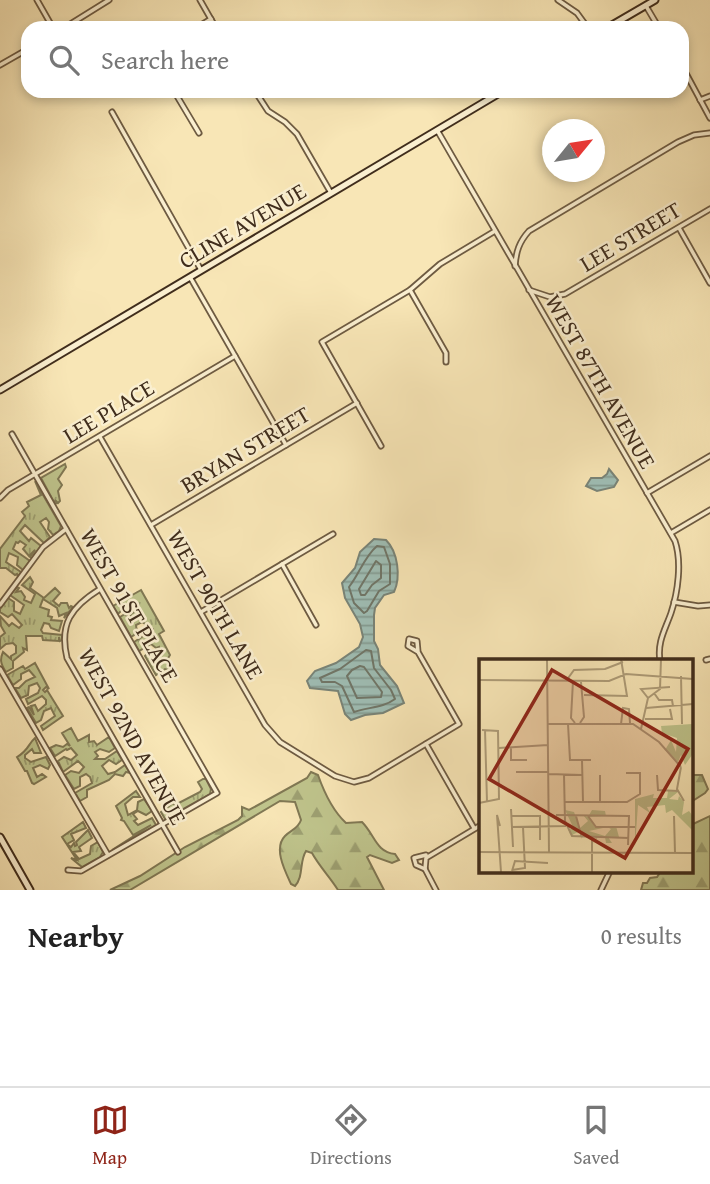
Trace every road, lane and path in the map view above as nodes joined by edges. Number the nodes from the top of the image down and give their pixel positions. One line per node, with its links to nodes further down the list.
1 (37, 0): 8 (street)
2 (109, 0): 9 (street)
3 (200, 0): 7 (street)
4 (558, 0): 11 (street)
5 (655, 0): 6 (street)
6 (644, 3): 12 (street); 13 (street)
7 (211, 19): 10 (street)
8 (49, 21)
9 (75, 21)
10 (208, 21)
11 (583, 21)
12 (617, 21)
13 (655, 21)
14 (21, 53): 15 (street)
15 (0, 65)
16 (689, 79): 21 (street)
17 (710, 96): 21 (street)
18 (178, 98): 25 (street)
19 (260, 98): 27 (street)
20 (491, 98): 24 (street, CLINE AVENUE)
21 (700, 100): 23 (street)
22 (111, 112): 32 (street)
23 (710, 118)
24 (437, 131): 27 (street, CLINE AVENUE); 30 (street, WEST 87TH AVENUE)
25 (198, 133)
26 (710, 134): 31 (street)
27 (331, 193): 32 (street, CLINE AVENUE)
28 (710, 209): 29 (street, LEE STREET)
29 (679, 228): 34 (street); 35 (street, LEE STREET)
30 (495, 232): 31 (street, WEST 87TH AVENUE); 36 (street)
31 (515, 266): 35 (street, WEST 87TH AVENUE)
32 (201, 270): 33 (street, CLINE AVENUE)
33 (190, 277): 37 (street); 39 (street, CLINE AVENUE)
34 (710, 283)
35 (528, 289): 47 (street, WEST 87TH AVENUE)
36 (410, 290): 38 (street); 40 (street)
37 (235, 356): 42 (street, LEE PLACE); 43 (street)
38 (446, 362)
39 (0, 390)
40 (357, 403): 43 (street, BRYAN STREET); 44 (street)
41 (12, 434): 46 (street, WEST 91ST PLACE)
42 (100, 437): 46 (street, LEE PLACE); 50 (street, WEST 90TH LANE)
43 (286, 445): 50 (street, BRYAN STREET)
44 (381, 446)
45 (710, 456): 47 (street)
46 (35, 474): 48 (street, LEE PLACE); 51 (street, WEST 91ST PLACE)
47 (647, 493): 52 (street, WEST 87TH AVENUE)
48 (0, 498)
49 (710, 509): 52 (street)
50 (151, 525): 59 (street, WEST 90TH LANE)
51 (66, 529): 55 (street, WEST 91ST PLACE); 57 (street)
52 (671, 533): 56 (street, WEST 87TH AVENUE)
53 (332, 534): 54 (street)
54 (282, 564): 59 (street); 60 (street)
55 (100, 589): 65 (street, WEST 92ND AVENUE); 65 (street, WEST 91ST PLACE)
56 (674, 602): 58 (street); 62 (street, WEST 87TH AVENUE)
57 (0, 605)
58 (710, 605)
59 (201, 612): 64 (street, WEST 90TH LANE)
60 (316, 625)
61 (418, 652): 64 (street)
62 (660, 659)
63 (1, 672): 70 (street)
64 (426, 744): 67 (street)
65 (162, 825): 69 (street, WEST 92ND AVENUE); 70 (street)
66 (479, 826): 67 (street)
67 (474, 828): 71 (street)
68 (0, 837): 75 (street)
69 (178, 852)
70 (108, 855): 73 (street)
71 (428, 855): 72 (street); 72 (street)
72 (425, 869): 76 (street)
73 (68, 870)
74 (610, 872): 77 (street)
75 (30, 890)
76 (436, 890)
77 (601, 890)

